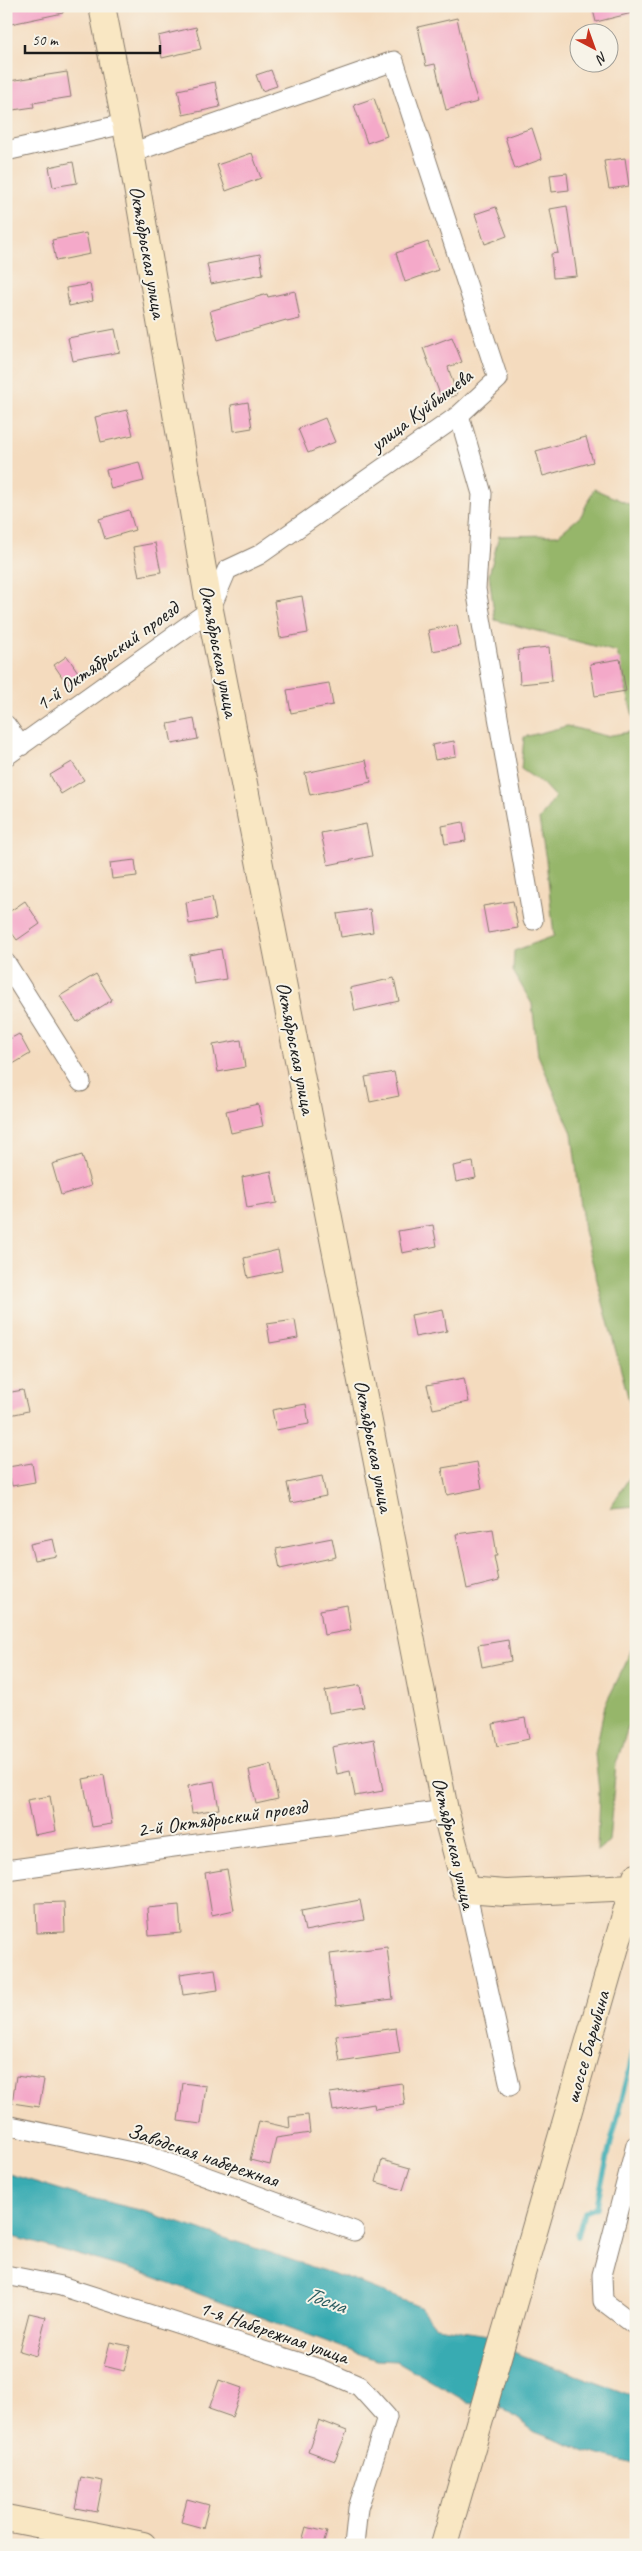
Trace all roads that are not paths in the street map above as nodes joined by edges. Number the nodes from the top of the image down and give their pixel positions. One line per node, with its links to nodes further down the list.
1 (102, 6): 2 (street, Октябрьская улица)
2 (124, 124): 3 (street); 4 (street, Октябрьская улица)
3 (6, 152)
4 (131, 153): 5 (street, улица Куйбышева); 6 (street, Октябрьская улица)
5 (458, 414): 6 (street, улица Куйбышева); 9 (street)
6 (210, 610): 8 (street, 1-й Октябрьский проезд); 12 (street, Октябрьская улица)
7 (6, 725): 8 (street)
8 (13, 751)
9 (533, 920)
10 (6, 963): 11 (street)
11 (81, 1082)
12 (445, 1810): 13 (street, 2-й Октябрьский проезд); 15 (street, Октябрьская улица)
13 (6, 1870)
14 (635, 1884): 15 (street); 25 (street, шоссе Барыбина)
15 (466, 1890): 16 (street, Октябрьская улица)
16 (510, 2086)
17 (6, 2125): 19 (street, Заводская набережная)
18 (636, 2146): 21 (street)
19 (354, 2231)
20 (6, 2275): 24 (street, 1-я Набережная улица)
21 (636, 2326)
22 (6, 2518): 23 (street)
23 (143, 2545)
24 (354, 2545)
25 (444, 2545)

